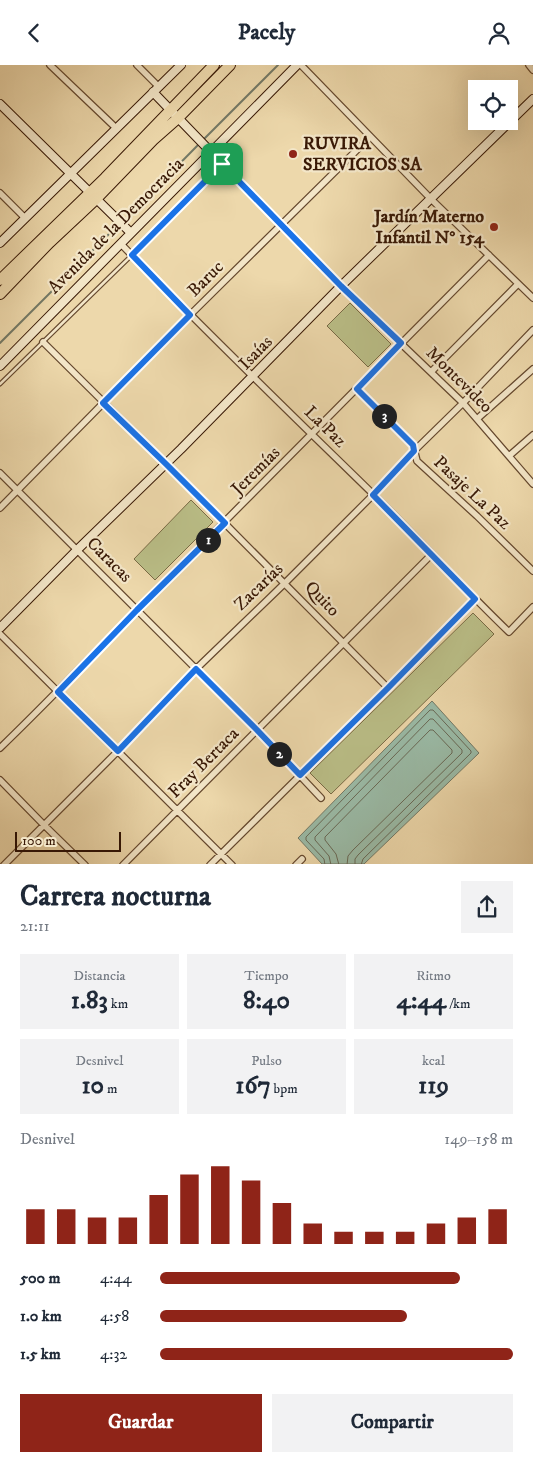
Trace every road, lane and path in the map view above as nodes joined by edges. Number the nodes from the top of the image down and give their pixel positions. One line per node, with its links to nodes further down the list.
1 (50, 65): 14 (street)
2 (137, 65): 10 (street)
3 (181, 65): 10 (street)
4 (214, 65): 13 (highway, Avenida de la Democracia)
5 (230, 65): 13 (highway, Avenida de la Democracia)
6 (297, 65): 16 (street, Avenida de la Democracia)
7 (301, 65): 15 (street)
8 (528, 65): 9 (street)
9 (533, 70)
10 (156, 90): 13 (street); 14 (street)
11 (533, 99): 21 (street, Isaías)
12 (0, 104): 18 (street)
13 (175, 114): 16 (street); 20 (highway, Avenida de la Democracia); 20 (highway, Avenida de la Democracia)
14 (116, 128): 18 (street)
15 (370, 137): 21 (street); 23 (street, Baruc)
16 (211, 152): 17 (street, Montevideo); 24 (street, Avenida de la Democracia)
17 (222, 164): 23 (street, Montevideo); 27 (lane)
18 (71, 173): 20 (street); 22 (street)
19 (0, 193): 22 (street)
20 (93, 196): 24 (street); 29 (highway, Avenida de la Democracia); 32 (highway, Avenida de la Democracia)
21 (431, 199): 28 (street); 31 (street, Isaías)
22 (25, 218): 25 (street)
23 (282, 225): 31 (street, Montevideo); 34 (street, Baruc)
24 (131, 233): 26 (street, Avenida de la Democracia)
25 (0, 243)
26 (121, 244): 27 (street, La Paz); 38 (street, Avenida de la Democracia)
27 (132, 255): 34 (street, La Paz); 36 (lane)
28 (489, 255): 30 (street); 37 (street, Jeremías)
29 (0, 280)
30 (518, 284): 33 (street); 40 (street)
31 (341, 286): 37 (street, Montevideo); 41 (street, Isaías)
32 (0, 295)
33 (533, 298)
34 (190, 315): 41 (street, La Paz); 44 (street, Baruc)
35 (533, 330): 45 (street, Zacarías)
36 (43, 342): 42 (lane); 44 (street, Quito)
37 (401, 343): 40 (street, Montevideo); 43 (street, Jeremías)
38 (0, 366)
39 (533, 369): 46 (street)
40 (431, 373): 45 (street, Montevideo)
41 (253, 377): 47 (street, La Paz); 51 (street, Isaías)
42 (0, 384)
43 (357, 389): 47 (street, Jeremías); 49 (street, Pasaje La Paz)
44 (103, 403): 51 (street, Quito); 54 (street, Baruc)
45 (463, 403): 46 (street, Montevideo); 49 (street, Zacarías)
46 (477, 419): 50 (street, Montevideo)
47 (311, 435): 55 (street, La Paz); 57 (street, Jeremías)
48 (533, 435): 50 (street)
49 (414, 451): 55 (street, Zacarías); 60 (street, Pasaje La Paz)
50 (509, 456): 53 (street, Montevideo)
51 (166, 464): 57 (street, Quito); 58 (street, Isaías)
52 (0, 473): 54 (street, Caracas)
53 (533, 484)
54 (18, 490): 56 (street, Baruc); 58 (street, Caracas)
55 (373, 495): 59 (street, La Paz); 61 (street, Zacarías)
56 (0, 508)
57 (225, 523): 61 (street, Quito); 64 (street, Jeremías)
58 (77, 550): 64 (street, Caracas); 65 (street, Isaías)
59 (432, 554): 62 (street, La Paz); 67 (street, Fray Bertaca)
60 (533, 571)
61 (285, 583): 67 (street, Quito); 68 (street, Zacarías)
62 (475, 599): 63 (street, La Paz); 69 (street)
63 (533, 607)
64 (137, 610): 68 (street, Caracas); 70 (street, Jeremías)
65 (0, 628)
66 (0, 634): 70 (street)
67 (344, 643): 69 (street, Quito); 71 (street, Fray Bertaca)
68 (196, 669): 71 (street, Caracas); 73 (street, Zacarías)
69 (388, 688): 74 (street)
70 (58, 692): 72 (street, Jeremías); 73 (street)
71 (257, 730): 74 (street, Caracas); 77 (street, Fray Bertaca)
72 (0, 748)
73 (118, 751): 77 (street); 78 (street, Zacarías)
74 (300, 775): 76 (street, Caracas); 79 (street)
75 (0, 780): 78 (street)
76 (321, 798)
77 (177, 811): 79 (street); 83 (street, Fray Bertaca)
78 (43, 824): 81 (street, Zacarías); 82 (street)
79 (221, 853): 84 (street); 85 (street)
80 (302, 859): 86 (street)
81 (5, 864)
82 (84, 864)
83 (124, 864)
84 (211, 864)
85 (231, 864)
86 (297, 864)

